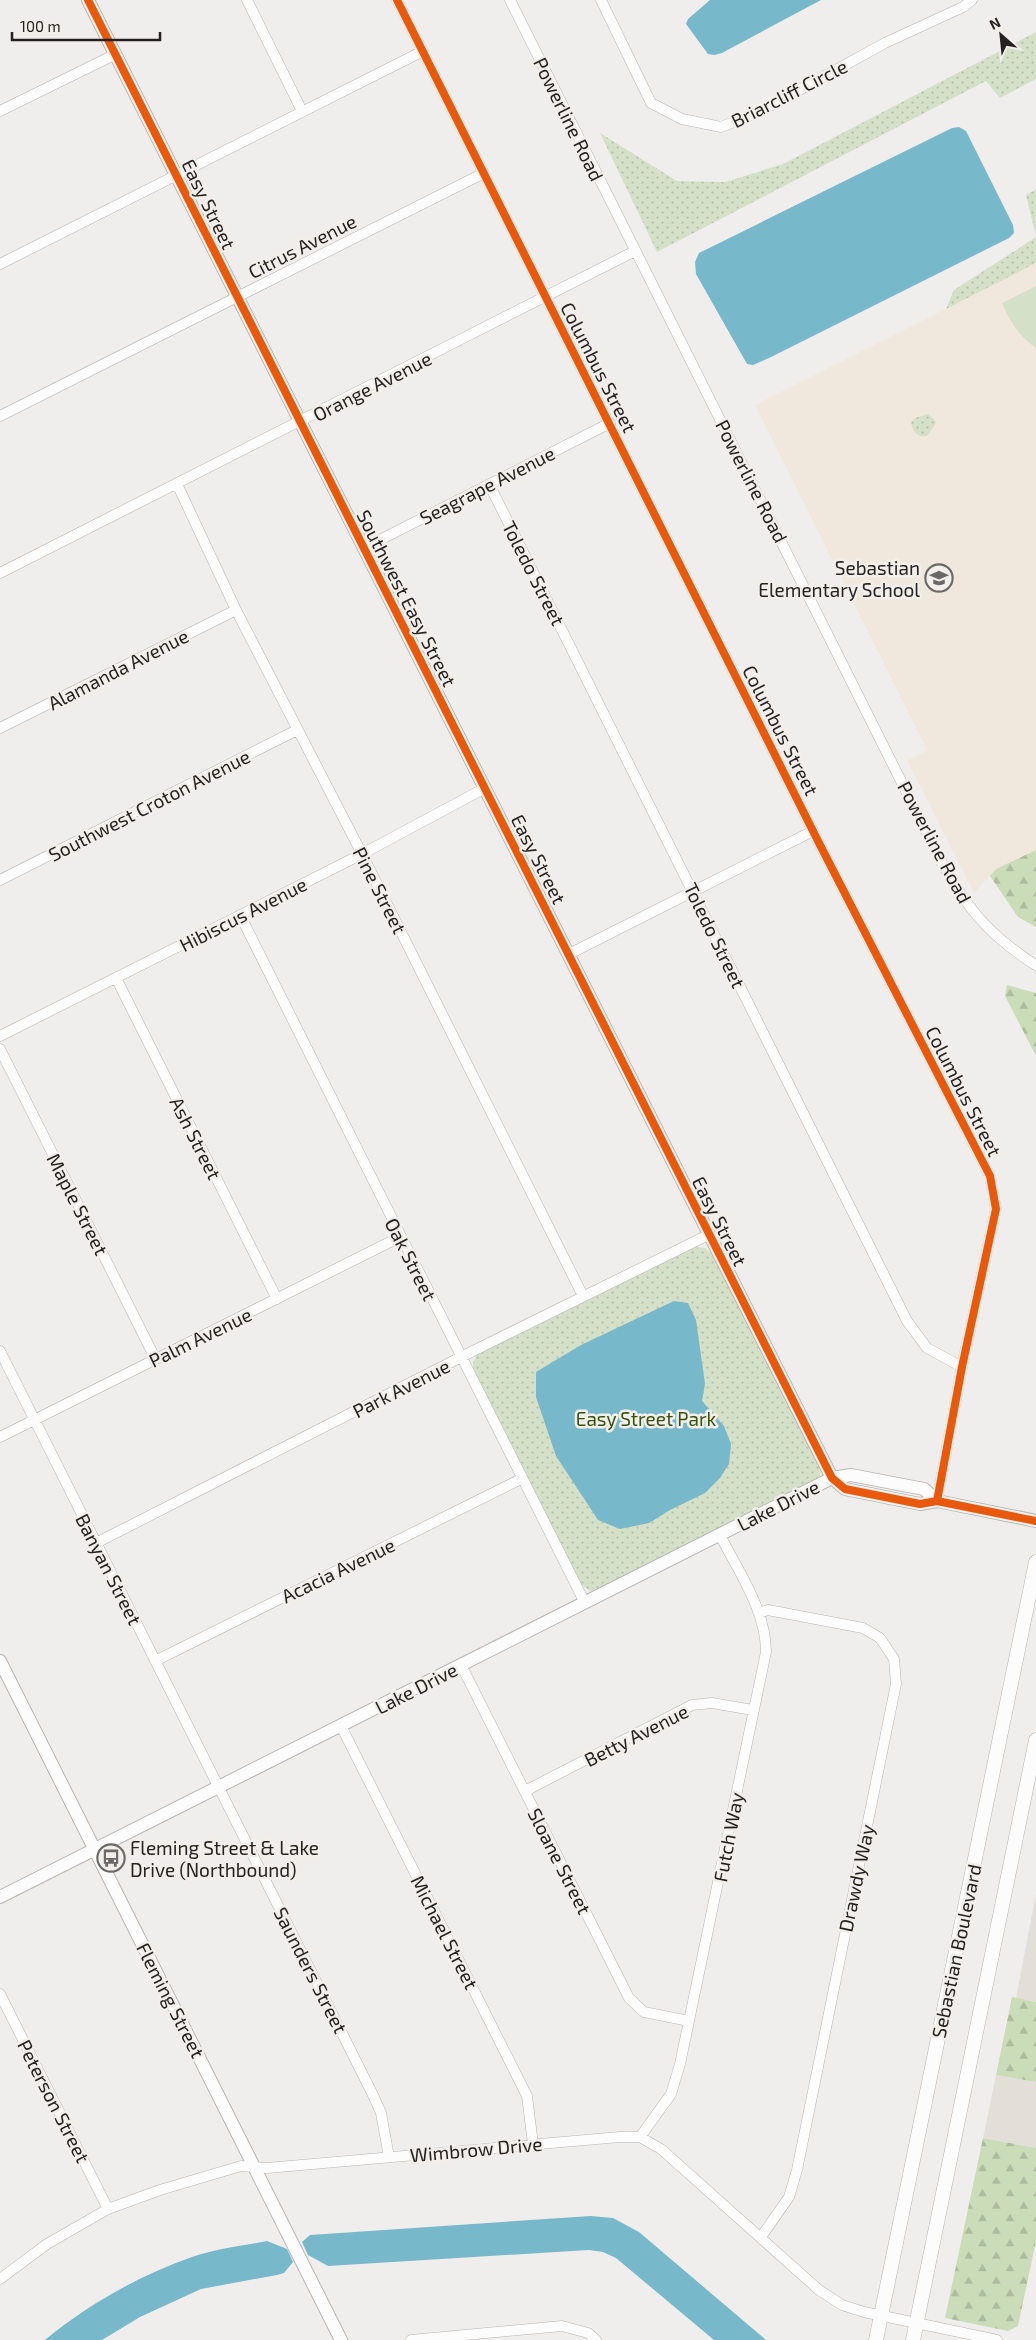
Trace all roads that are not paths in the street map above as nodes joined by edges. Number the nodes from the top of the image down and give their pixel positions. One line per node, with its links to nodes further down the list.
1 (88, 0): 8 (street, Easy Street)
2 (246, 0): 9 (street)
3 (397, 0): 7 (street, Columbus Street)
4 (510, 0): 13 (street, Powerline Road)
5 (601, 0): 6 (street, Briarcliff Circle)
6 (972, 0)
7 (423, 51): 9 (street); 11 (street, Columbus Street)
8 (116, 54): 10 (street); 12 (street, Easy Street)
9 (302, 111): 12 (street)
10 (0, 112)
11 (484, 173): 15 (street, Citrus Avenue); 16 (street, Columbus Street)
12 (176, 174): 14 (street); 15 (street, Easy Street)
13 (635, 251): 16 (street, Orange Avenue); 34 (street, Powerline Road)
14 (0, 264)
15 (237, 297): 17 (street, Citrus Avenue); 18 (street, Easy Street)
16 (545, 298): 18 (street, Orange Avenue); 19 (street, Columbus Street)
17 (0, 416)
18 (300, 423): 20 (street, Orange Avenue); 22 (street, Southwest Easy Street)
19 (610, 423): 21 (street, Seagrape Avenue); 28 (street, Columbus Street)
20 (177, 484): 23 (street, Orange Avenue); 24 (street, Pine Street)
21 (489, 484): 22 (street, Seagrape Avenue); 31 (street, Toledo Street)
22 (364, 548): 27 (street, Southwest Easy Street)
23 (0, 573)
24 (236, 610): 25 (street, Alamanda Avenue); 26 (street, Pine Street)
25 (0, 728)
26 (297, 730): 29 (street, Pine Street); 30 (street, Southwest Croton Avenue)
27 (485, 788): 29 (street, Hibiscus Avenue); 33 (street, Easy Street)
28 (813, 831): 31 (street); 45 (street, Columbus Street)
29 (362, 854): 32 (street, Hibiscus Avenue); 40 (street, Pine Street)
30 (0, 880)
31 (693, 892): 33 (street); 45 (street, Toledo Street)
32 (240, 915): 35 (street, Hibiscus Avenue); 39 (street, Oak Street)
33 (569, 954): 38 (street, Easy Street)
34 (1036, 964)
35 (116, 978): 36 (street, Hibiscus Avenue); 41 (street, Ash Street)
36 (0, 1036)
37 (0, 1049): 44 (street, Maple Street)
38 (708, 1235): 40 (street, Park Avenue); 48 (street, Easy Street)
39 (400, 1237): 41 (street, Palm Avenue); 43 (street, Oak Street)
40 (583, 1296): 43 (street, Park Avenue)
41 (277, 1299): 44 (street, Palm Avenue)
42 (0, 1351): 46 (street, Banyan Street)
43 (462, 1357): 49 (street, Oak Street); 53 (street, Park Avenue)
44 (155, 1358): 46 (street, Palm Avenue)
45 (962, 1367): 50 (street, Columbus Street)
46 (35, 1420): 47 (street, Palm Avenue); 53 (street, Banyan Street)
47 (0, 1437)
48 (832, 1478): 50 (street); 52 (street, Lake Drive)
49 (521, 1479): 55 (street, Oak Street); 58 (street, Acacia Avenue)
50 (937, 1501): 51 (street)
51 (1036, 1521)
52 (720, 1534): 55 (street, Lake Drive); 56 (street, Futch Way)
53 (96, 1543): 58 (street, Banyan Street)
54 (1036, 1562): 76 (main road, Sebastian Boulevard)
55 (585, 1603): 59 (street, Lake Drive)
56 (759, 1613): 60 (street, Futch Way); 74 (street, Drawdy Way)
57 (0, 1661): 65 (street, Fleming Street)
58 (155, 1661): 63 (street, Banyan Street)
59 (461, 1665): 61 (street, Lake Drive); 64 (street, Sloane Street)
60 (753, 1710): 64 (street, Betty Avenue); 68 (street, Futch Way)
61 (341, 1726): 63 (street, Lake Drive); 70 (street, Michael Street)
62 (1036, 1740): 77 (main road, Sebastian Boulevard)
63 (219, 1787): 65 (street, Lake Drive); 71 (street, Saunders Street)
64 (524, 1791): 68 (street, Sloane Street)
65 (95, 1849): 66 (street, Lake Drive); 72 (street, Fleming Street)
66 (0, 1897)
67 (0, 1994): 73 (street, Peterson Street)
68 (689, 2021): 69 (street, Futch Way)
69 (640, 2137): 70 (street, Wimbrow Drive); 74 (street)
70 (533, 2144): 71 (street, Wimbrow Drive)
71 (389, 2157): 72 (street, Wimbrow Drive)
72 (255, 2167): 73 (street, Wimbrow Drive); 78 (street, Fleming Street)
73 (108, 2209): 75 (street, Wimbrow Drive)
74 (761, 2237): 76 (street)
75 (0, 2279)
76 (881, 2316): 77 (street); 81 (main road, Sebastian Boulevard)
77 (916, 2324): 82 (main road, Sebastian Boulevard); 83 (street)
78 (341, 2340)
79 (411, 2340): 80 (street)
80 (596, 2340)
81 (876, 2340)
82 (913, 2340)
83 (997, 2340)

